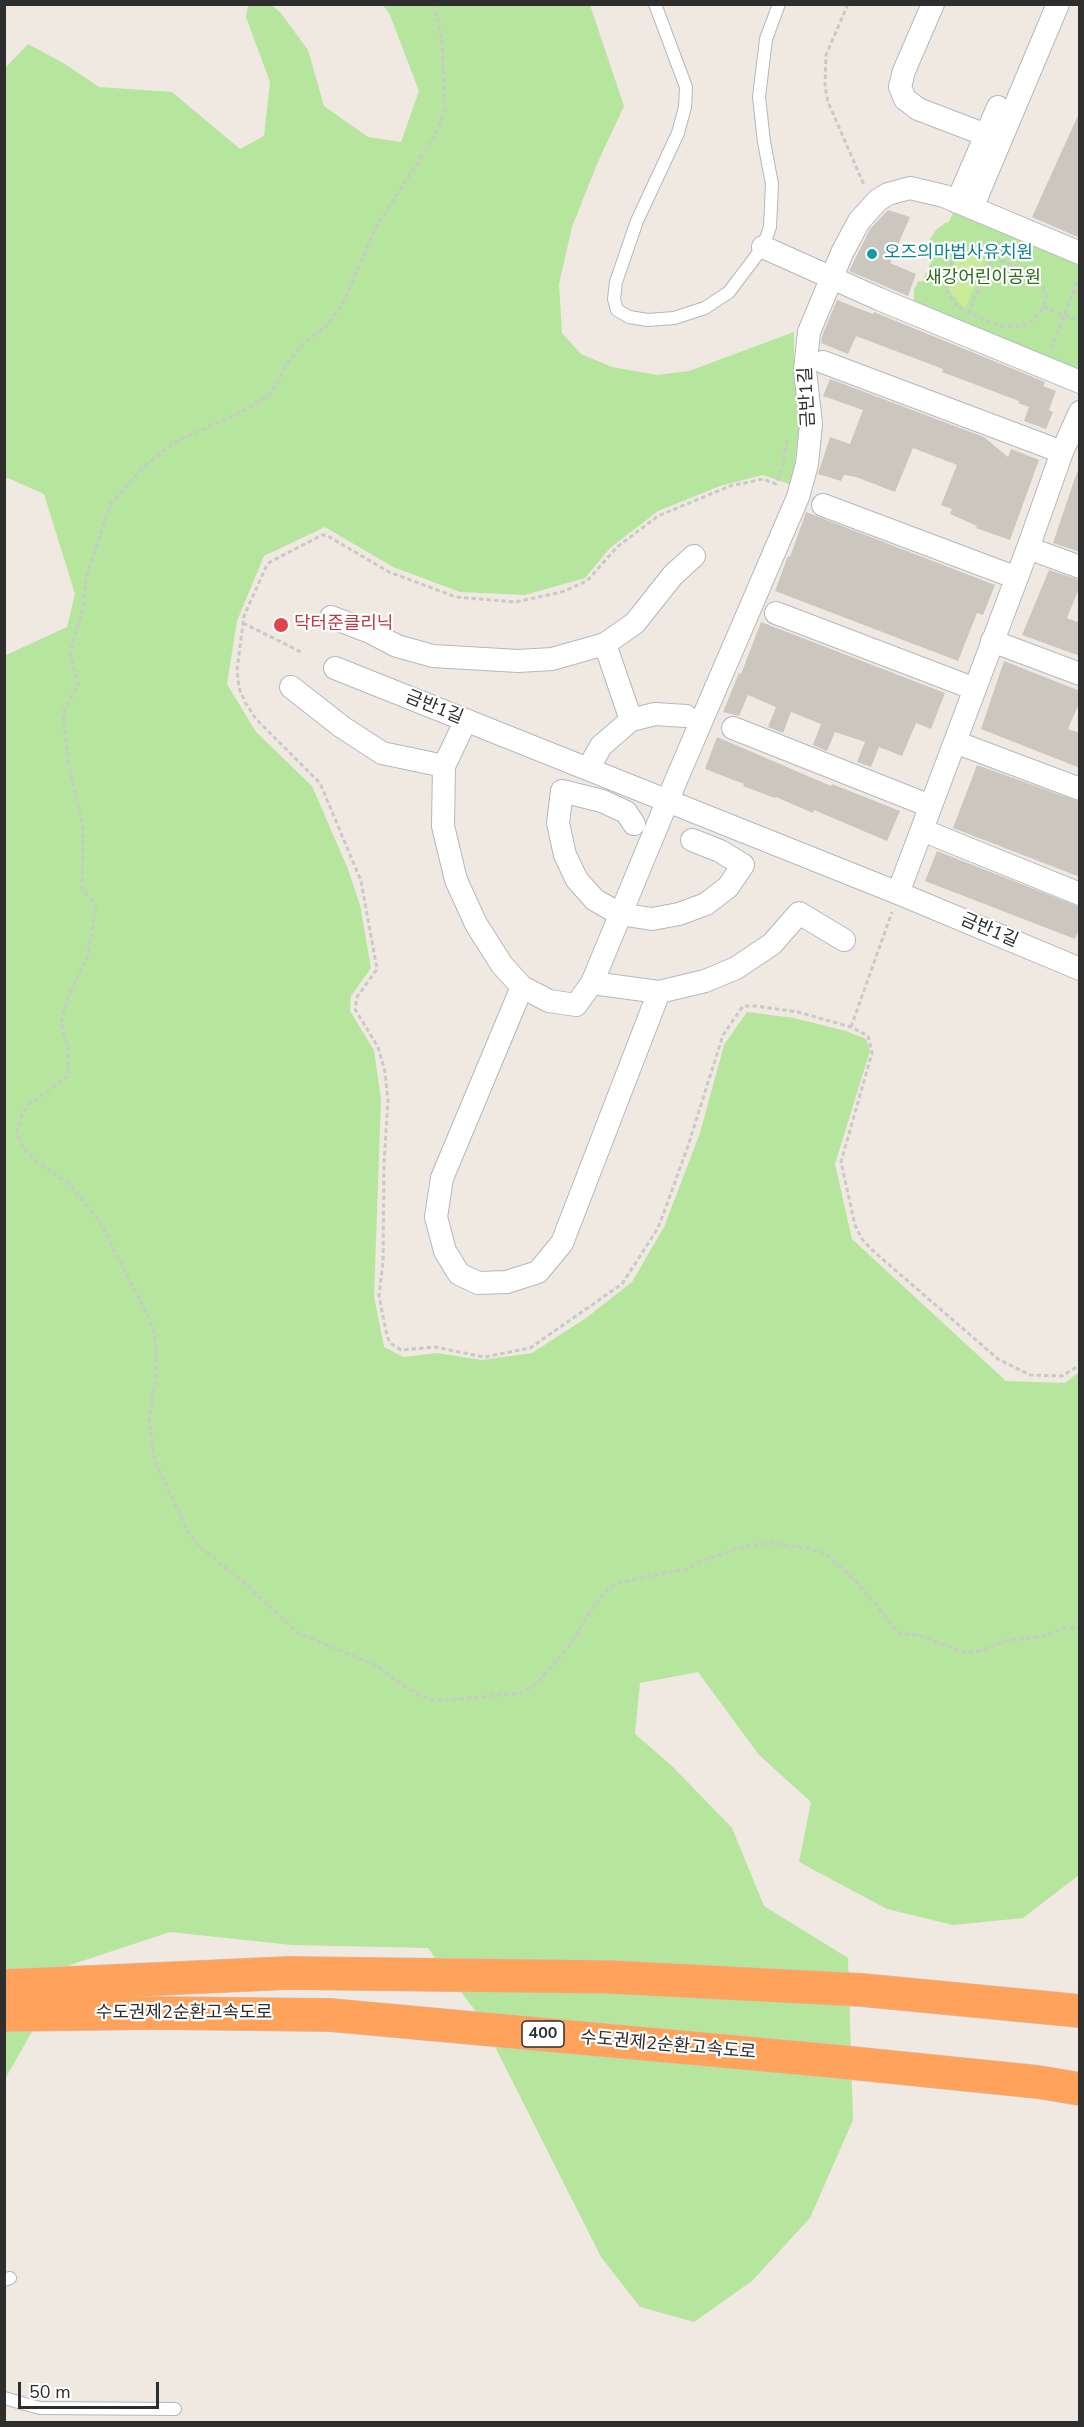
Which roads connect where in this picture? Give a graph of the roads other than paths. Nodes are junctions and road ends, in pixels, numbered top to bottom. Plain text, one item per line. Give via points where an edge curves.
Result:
1 (655, 4) edge
2 (779, 4) edge
3 (933, 4) edge
4 (1045, 4) edge
5 (1058, 4) edge
6 (993, 137) junction
7 (965, 205) junction
8 (763, 247) junction
9 (1080, 252) edge
10 (832, 276) junction
11 (823, 362) dead end
12 (1080, 382) edge
13 (1080, 412) edge
14 (1069, 448) edge
15 (823, 505) dead end
16 (1028, 548) junction
17 (694, 556) dead end
18 (1080, 567) edge
19 (1017, 578) junction
20 (776, 614) dead end
21 (331, 617) dead end
22 (992, 641) junction
23 (605, 644) junction
24 (335, 668) dead end
25 (1080, 674) edge
26 (291, 687) dead end
27 (975, 689) junction
28 (686, 716) dead end
29 (466, 720) junction
30 (631, 720) junction
31 (733, 728) dead end
32 (955, 742) junction
33 (444, 766) junction
34 (588, 769) junction
35 (1080, 789) edge
36 (668, 801) junction
37 (930, 806) junction
38 (634, 824) dead end
39 (922, 830) junction
40 (692, 840) dead end
41 (898, 893) junction
42 (1080, 894) edge
43 (620, 914) junction
44 (844, 940) dead end
45 (1080, 969) edge
46 (592, 983) junction
47 (522, 987) junction
48 (658, 992) junction
49 (4, 1986) edge
50 (1080, 2011) edge
51 (4, 2015) edge
52 (1080, 2088) edge
53 (4, 2398) edge
54 (175, 2409) dead end

1 - 8 lane via 686,87 685,107 678,133 618,275 614,299 617,310 648,320 674,318 705,308 729,292
2 - 8 lane via 766,39 759,97 772,184 770,227
3 - 6 street via 904,70 902,93 918,109
4 - 6 street
5 - 6 street
6 - 7 street
7 - 9 street, 금반1길
7 - 10 street, 금반1길 via 910,188 888,194 859,221
8 - 10 street
10 - 12 street
10 - 36 street, 금반1길 via 809,332 805,369 811,424 804,480
11 - 14 street, 금반1길
13 - 14 street
14 - 16 street
15 - 19 street
16 - 18 street
16 - 19 street
17 - 23 street via 673,575 635,623
19 - 22 street
20 - 27 street
21 - 23 street via 397,646 444,657 518,662 552,659
22 - 25 street
22 - 27 street
23 - 30 street
24 - 29 street, 금반1길
26 - 33 street via 382,753
27 - 32 street
28 - 30 street via 655,714
29 - 33 street
29 - 34 street, 금반1길
30 - 34 street via 601,746
31 - 37 street
32 - 35 street
32 - 37 street
33 - 47 street via 443,826 456,880 476,924 502,965
34 - 36 street, 금반1길
36 - 41 street, 금반1길
36 - 43 street
37 - 39 street
38 - 43 street via 627,812 562,791 558,823 565,855 577,880 596,900
39 - 41 street
39 - 42 street
40 - 43 street via 743,865 728,887 706,904 679,914 652,919
41 - 45 street, 금반1길
43 - 46 street
44 - 48 street via 799,914 772,944 735,968 705,981
46 - 47 street via 576,1005 549,1001
46 - 48 street
47 - 48 street via 442,1178 436,1217 445,1251 459,1274 478,1283 507,1282 538,1272 562,1242
49 - 50 highway, 수도권제2순환고속도로 via 288,1973 610,1977 862,1990
51 - 52 highway, 수도권제2순환고속도로 / 400 via 330,2015
53 - 54 lane via 40,2408

